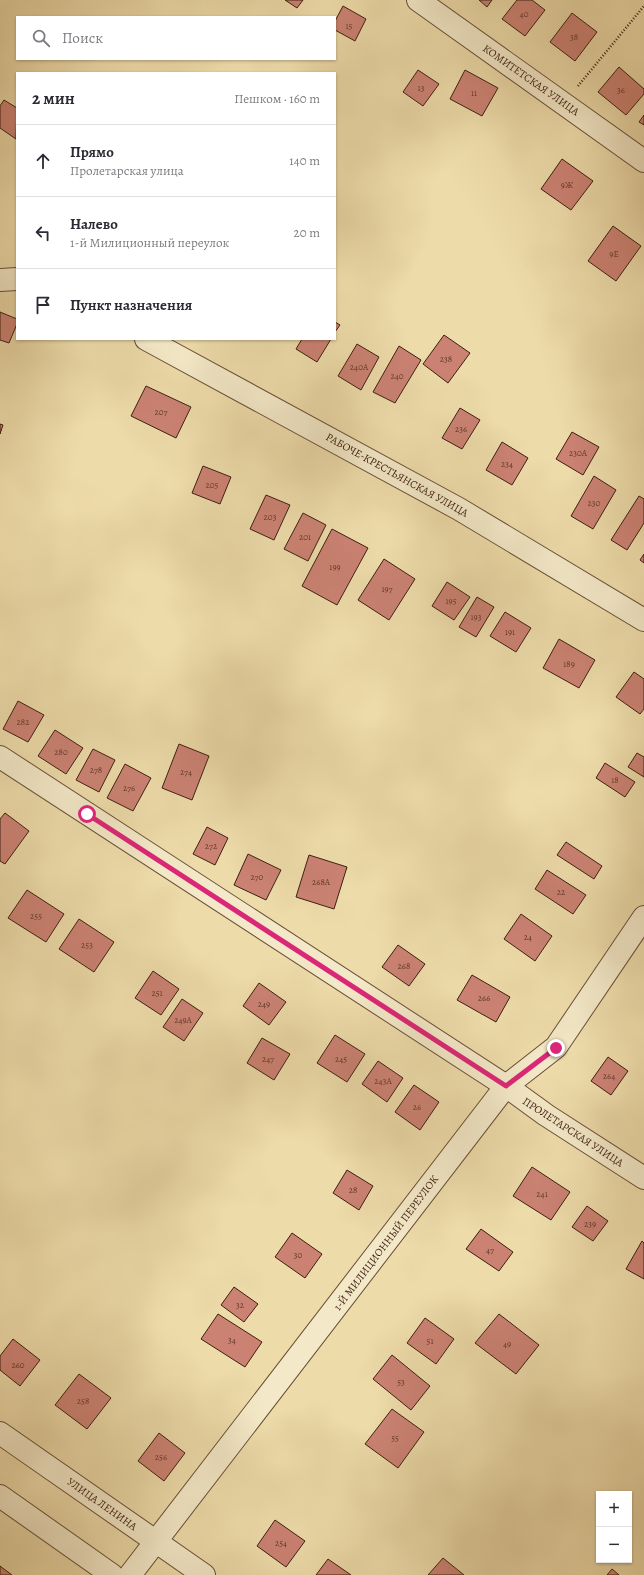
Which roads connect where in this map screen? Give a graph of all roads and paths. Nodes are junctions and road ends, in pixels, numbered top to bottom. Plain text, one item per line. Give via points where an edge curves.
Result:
1 (418, 0) edge
2 (644, 6) edge
3 (564, 104) junction
4 (644, 161) edge
5 (16, 279) edge
6 (0, 280) edge
7 (148, 340) edge
8 (644, 620) edge
9 (0, 757) edge
10 (644, 917) edge
11 (506, 1086) junction
12 (644, 1178) edge
13 (0, 1433) edge
14 (0, 1496) edge
15 (157, 1542) junction
16 (112, 1575) edge
17 (130, 1575) edge
18 (204, 1575) edge

1 - 3 street, КОМИТЕТСКАЯ УЛИЦА
2 - 3 path
3 - 4 street, КОМИТЕТСКАЯ УЛИЦА
5 - 6 street
7 - 8 street, РАБОЧЕ-КРЕСТЬЯНСКАЯ УЛИЦА via 459,508
9 - 11 street, ПРОЛЕТАРСКАЯ УЛИЦА
10 - 11 street, 1-Й МИЛИЦИОННЫЙ ПЕРЕУЛОК via 556,1048
11 - 12 street, ПРОЛЕТАРСКАЯ УЛИЦА
11 - 15 street, 1-Й МИЛИЦИОННЫЙ ПЕРЕУЛОК
13 - 15 street, УЛИЦА ЛЕНИНА
14 - 16 street
15 - 17 street, 1-Й МИЛИЦИОННЫЙ ПЕРЕУЛОК
15 - 18 street, УЛИЦА ЛЕНИНА

